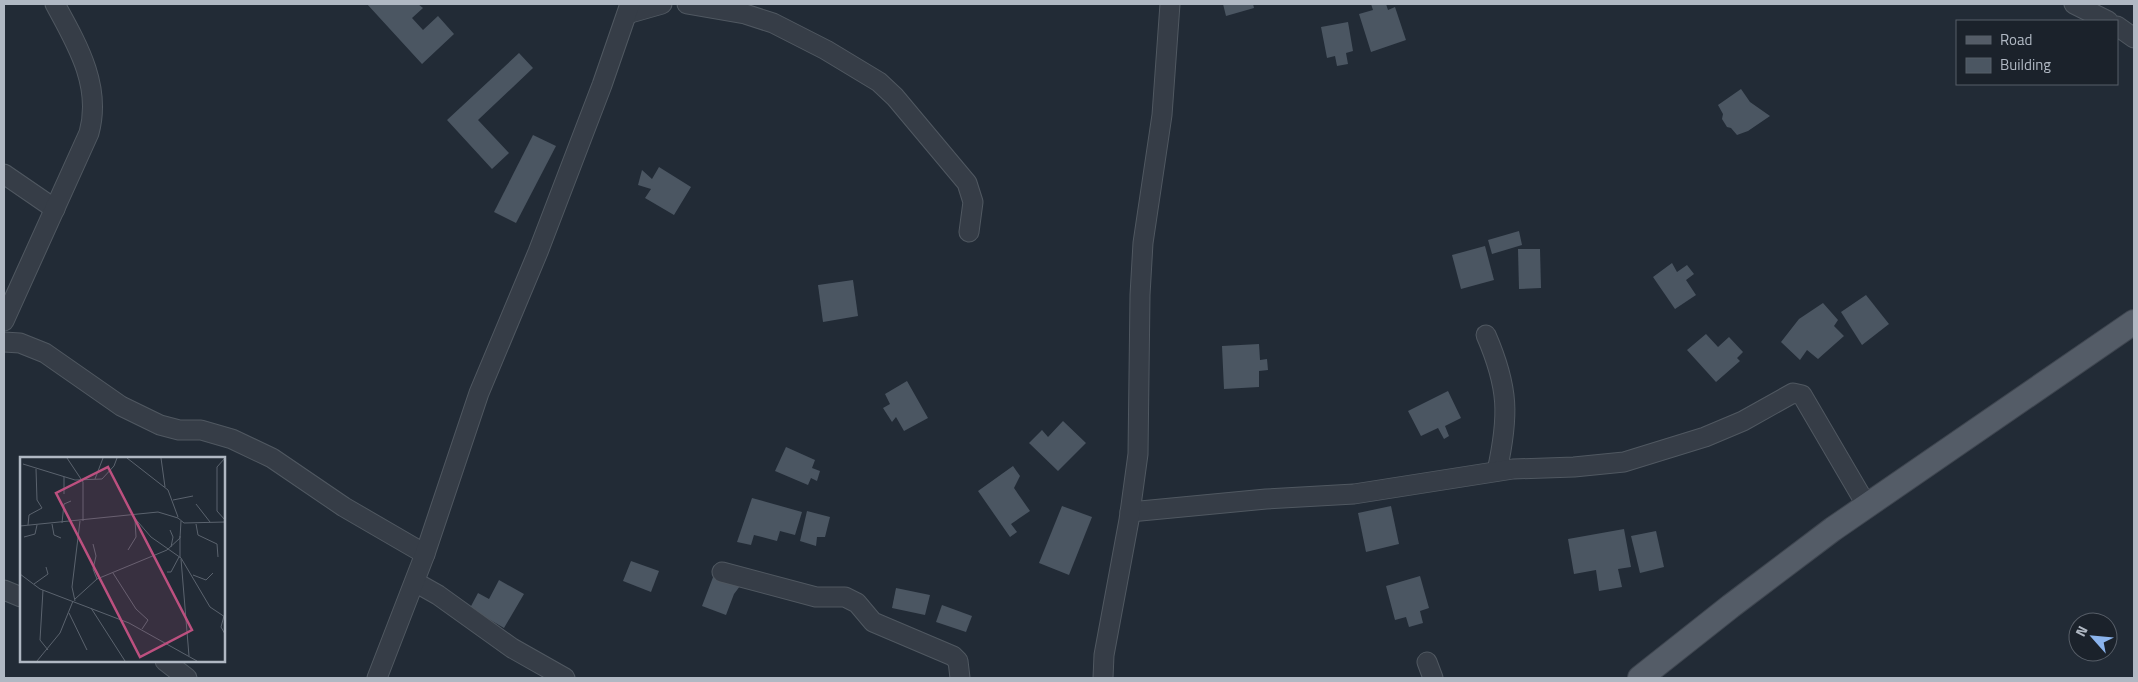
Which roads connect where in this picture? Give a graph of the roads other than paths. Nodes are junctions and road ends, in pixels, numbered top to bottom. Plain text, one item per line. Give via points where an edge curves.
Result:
1 (54, 4) edge
2 (662, 4) edge
3 (687, 4) edge
4 (1170, 4) edge
5 (2074, 4) edge
6 (629, 9) edge
7 (2106, 20) edge
8 (2118, 27) edge
9 (2134, 38) edge
10 (4, 174) edge
11 (54, 208) junction
12 (969, 232) dead end
13 (4, 321) edge
14 (2134, 322) edge
15 (1486, 335) dead end
16 (4, 342) edge
17 (1497, 471) junction
18 (1867, 506) junction
19 (1130, 512) junction
20 (425, 554) junction
21 (722, 572) dead end
22 (415, 582) junction
23 (4, 590) edge
24 (20, 597) edge
25 (166, 662) edge
26 (187, 678) edge
27 (377, 678) edge
28 (565, 678) edge
29 (960, 678) edge
30 (1103, 678) edge
31 (1640, 678) edge

1 - 11 street via 89,77 94,117 90,133
2 - 6 street
3 - 12 street via 745,14 773,23 826,50 887,89 968,183 973,202
4 - 19 street via 1162,115 1143,243 1138,454
5 - 7 street
6 - 20 street via 538,252 479,393
8 - 9 street
10 - 11 street
11 - 13 street
14 - 18 main road
15 - 17 street via 1494,351 1506,404
16 - 20 street via 20,343 45,354 122,406 160,425 180,430 201,430 232,439 272,458 344,507
17 - 18 street via 1624,462 1705,437 1798,393 1802,394
17 - 19 street via 1354,494
18 - 31 main road
19 - 30 street via 1104,655
20 - 22 street
21 - 29 street via 816,597 845,597 857,603 873,622 953,656 958,661
22 - 27 street
22 - 28 street via 512,648
23 - 24 street
25 - 26 street

